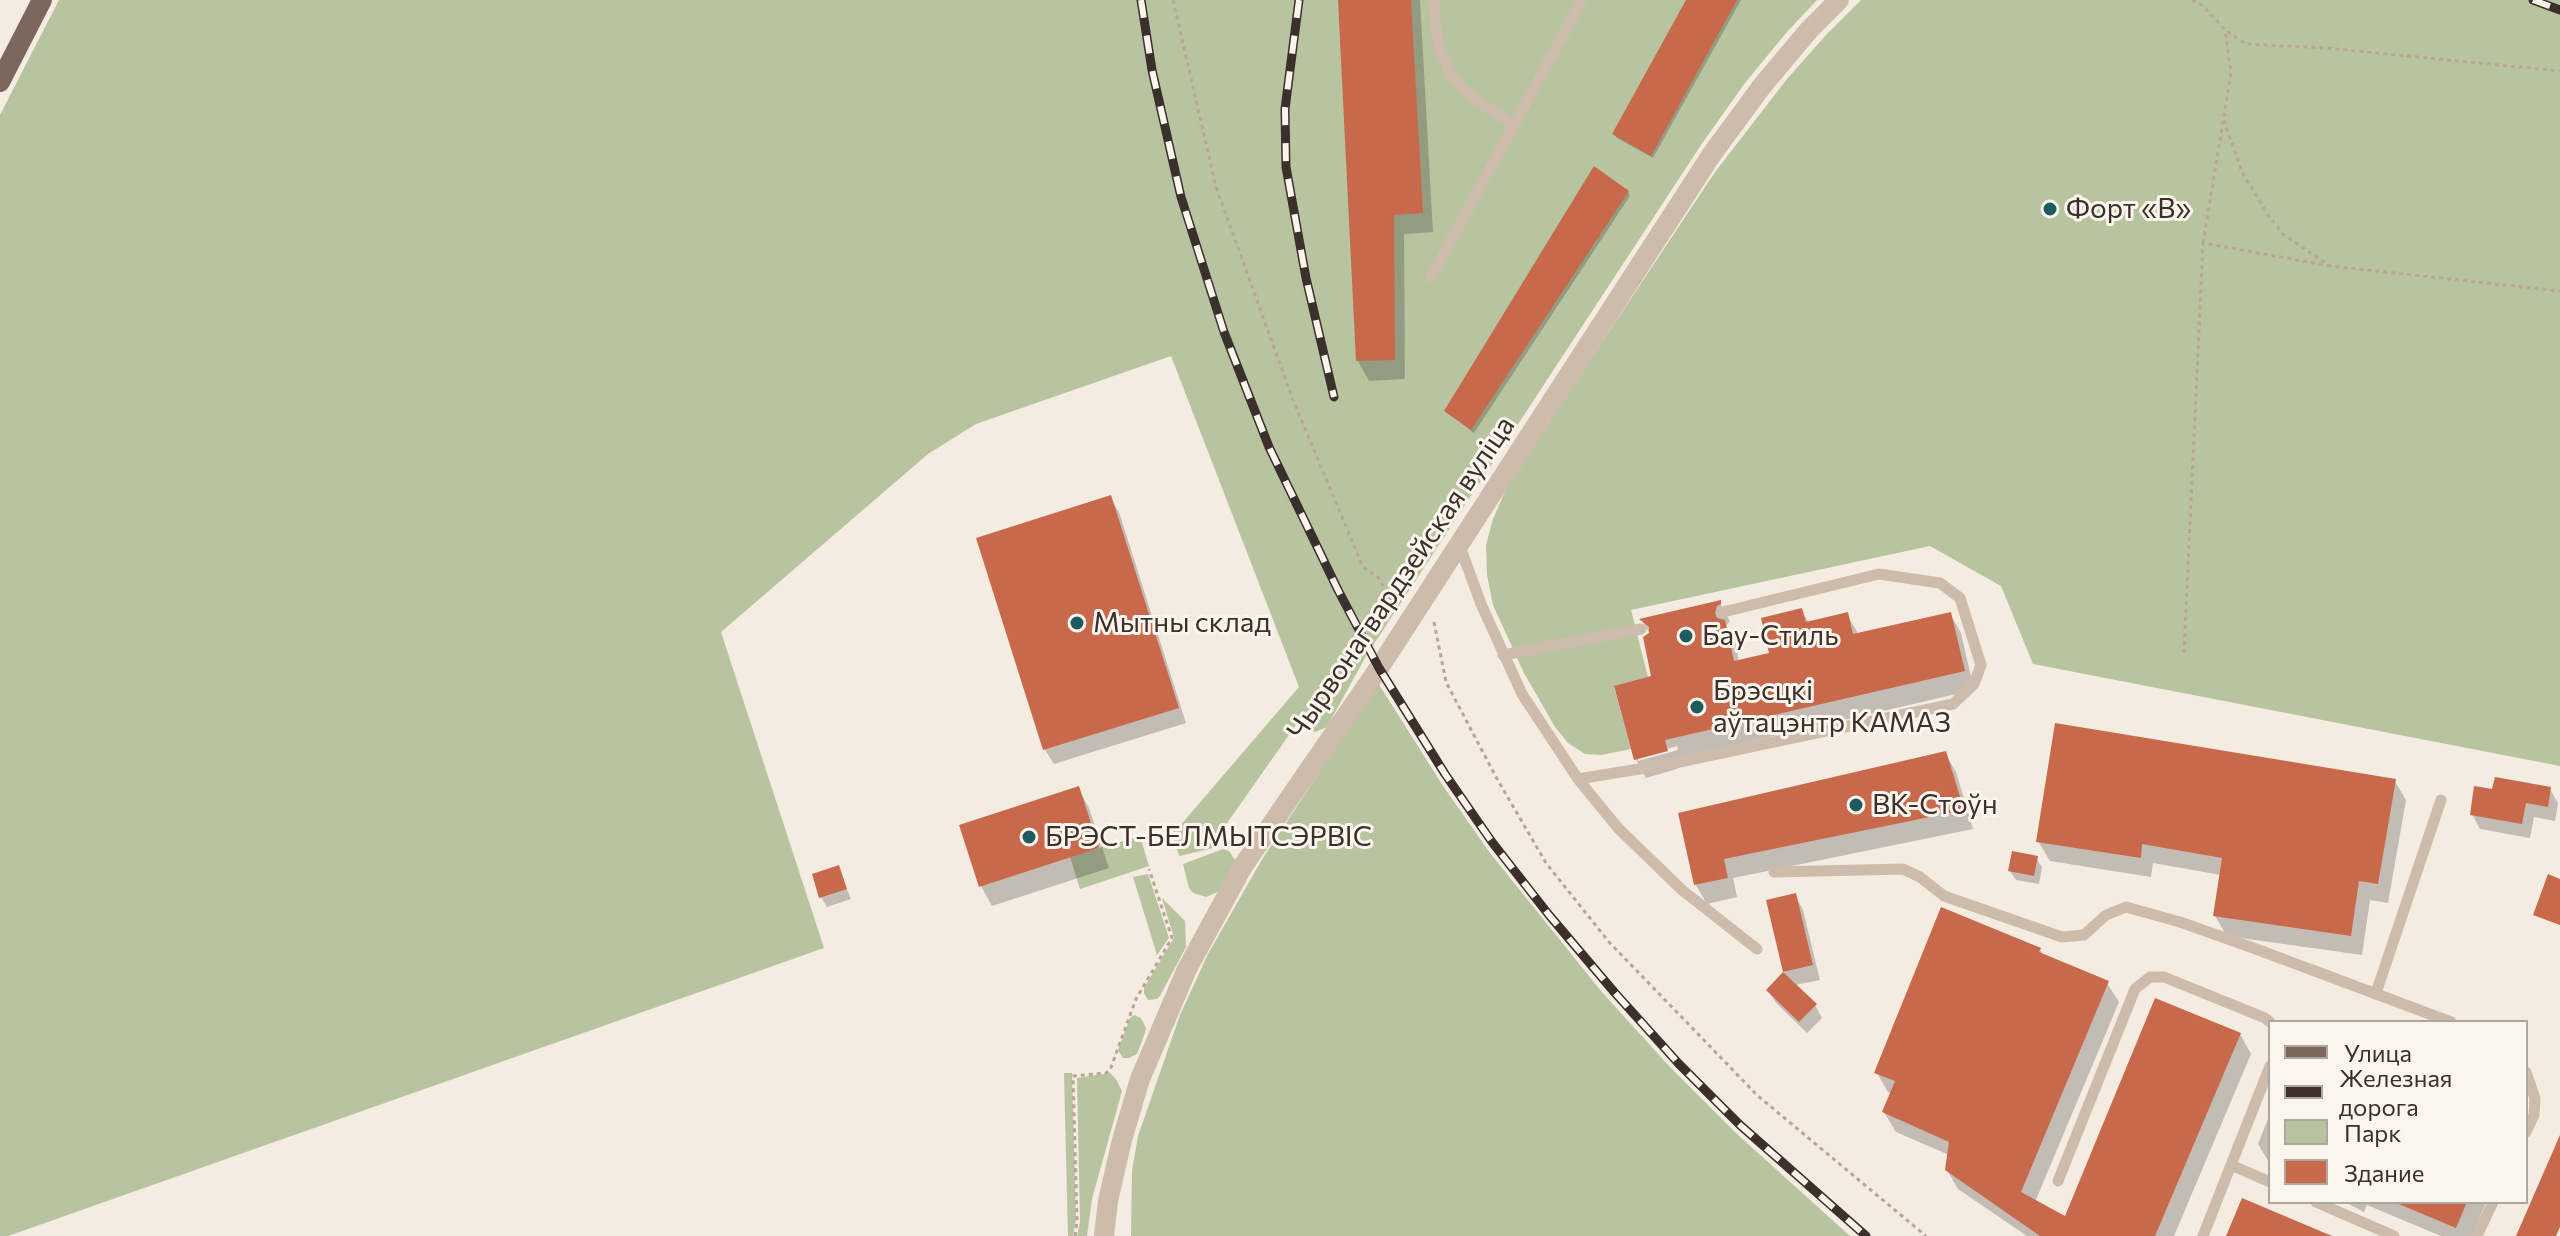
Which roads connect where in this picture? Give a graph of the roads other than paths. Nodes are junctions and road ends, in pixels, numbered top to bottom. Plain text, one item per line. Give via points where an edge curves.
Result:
1 (42, 0) edge
2 (1434, 0) edge
3 (1582, 0) edge
4 (1839, 0) edge
5 (0, 82) edge
6 (1514, 125) junction
7 (1431, 277) dead end
8 (1459, 544) junction
9 (1723, 612) dead end
10 (1641, 629) dead end
11 (1503, 655) junction
12 (1578, 779) junction
13 (2441, 800) dead end
14 (1774, 872) dead end
15 (1757, 949) dead end
16 (2376, 993) junction
17 (2268, 1020) edge
18 (2446, 1020) edge
19 (2268, 1071) edge
20 (2528, 1078) edge
21 (2528, 1128) edge
22 (2231, 1165) junction
23 (2058, 1181) dead end
24 (2268, 1181) edge
25 (2321, 1204) edge
26 (2492, 1204) edge
27 (1104, 1236) edge
28 (2203, 1236) edge
29 (2394, 1236) edge
30 (2477, 1236) edge

1 - 5 main road
2 - 6 lane via 1436,31 1450,72 1465,92
3 - 6 lane
4 - 8 street, Чырвонагвардзейская вуліца via 1781,63 1712,154
6 - 7 lane
8 - 11 lane
8 - 27 street, Чырвонагвардзейская вуліца via 1243,866 1187,969 1136,1091
9 - 12 lane via 1879,574 1940,583 1960,598 1981,665 1974,684 1953,704
10 - 11 lane
11 - 12 lane
12 - 15 lane via 1618,828 1682,890
13 - 16 lane
14 - 16 lane via 1903,869 1944,896 2062,937 2084,935 2106,915 2126,907
16 - 18 lane
17 - 23 lane via 2164,977 2150,977 2135,989
19 - 22 lane
20 - 21 lane via 2535,1098
22 - 24 lane
22 - 28 lane
25 - 29 lane
26 - 30 lane

